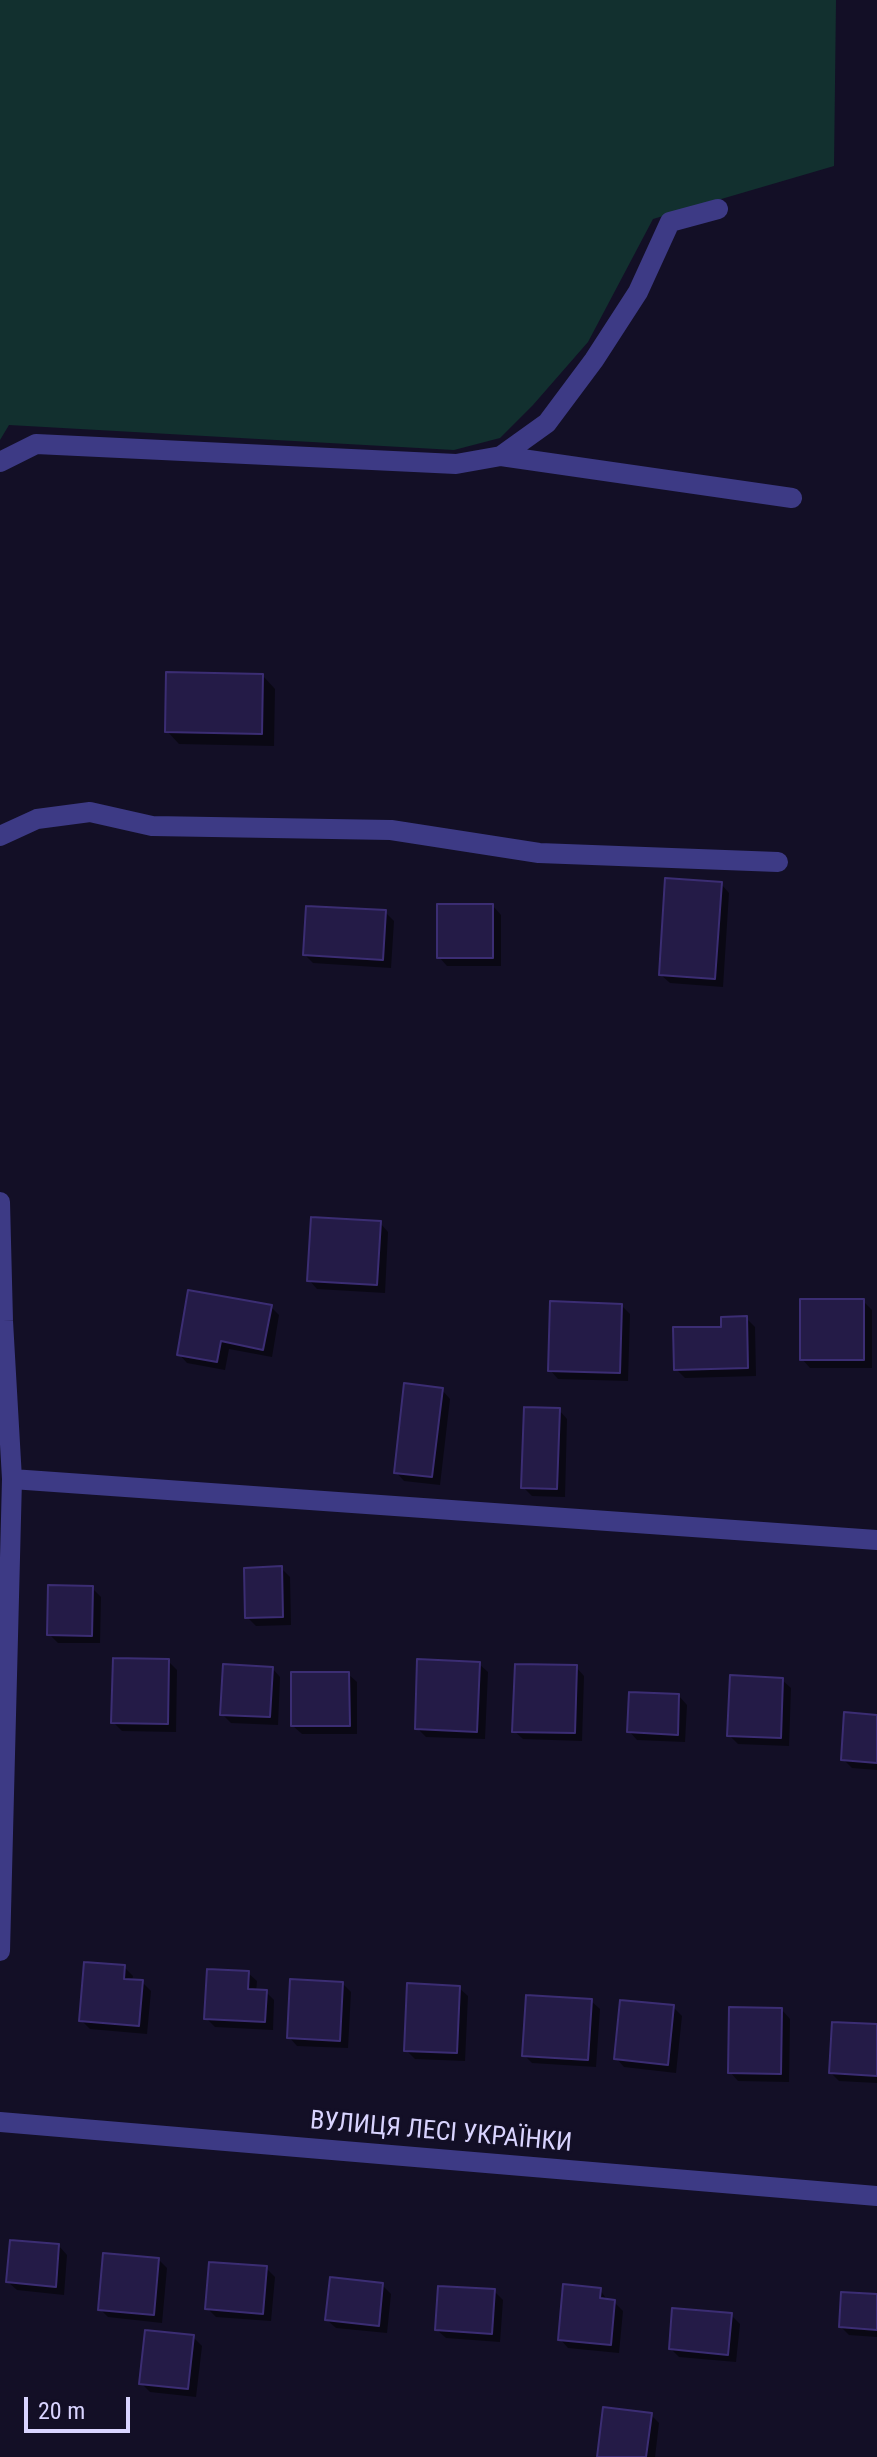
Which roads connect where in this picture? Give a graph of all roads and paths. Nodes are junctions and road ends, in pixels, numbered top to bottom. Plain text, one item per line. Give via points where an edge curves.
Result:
1 (718, 209) dead end
2 (501, 456) junction
3 (0, 462) edge
4 (792, 498) dead end
5 (0, 836) edge
6 (778, 862) dead end
7 (0, 1202) edge
8 (12, 1479) junction
9 (877, 1540) edge
10 (4, 1667) edge
11 (0, 1951) edge
12 (0, 2122) edge
13 (877, 2196) edge

1 - 2 street via 670,222 638,292 594,360 547,423
2 - 3 street via 456,464 36,444
2 - 4 street
5 - 6 street via 37,819 90,812 152,826 391,830 539,853
7 - 8 street
8 - 9 street
8 - 10 street
10 - 11 street
12 - 13 street, ВУЛИЦЯ ЛЕСІ УКРАЇНКИ

